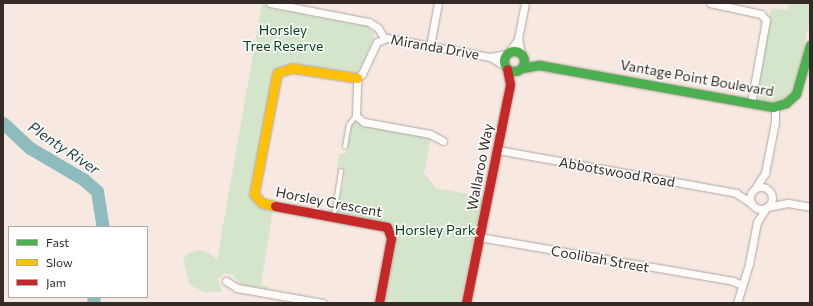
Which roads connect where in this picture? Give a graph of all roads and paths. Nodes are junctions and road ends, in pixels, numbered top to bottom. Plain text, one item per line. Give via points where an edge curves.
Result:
1 (270, 3) edge
2 (438, 3) edge
3 (525, 3) edge
4 (710, 3) edge
5 (381, 39) junction
6 (518, 39) junction
7 (810, 45) edge
8 (430, 46) junction
9 (508, 53) junction
10 (522, 55) junction
11 (490, 57) junction
12 (539, 65) junction
13 (506, 68) junction
14 (520, 69) junction
15 (357, 78) junction
16 (510, 84) junction
17 (752, 100) junction
18 (772, 107) junction
19 (356, 116) junction
20 (443, 141) dead end
21 (345, 147) dead end
22 (498, 150) junction
23 (342, 172) dead end
24 (765, 173) junction
25 (755, 188) junction
26 (770, 192) junction
27 (736, 193) junction
28 (788, 203) junction
29 (752, 204) junction
30 (767, 207) junction
31 (810, 207) edge
32 (334, 216) junction
33 (757, 222) junction
34 (479, 237) junction
35 (226, 281) dead end
36 (739, 284) junction
37 (322, 303) edge
38 (379, 303) edge
39 (466, 303) edge
40 (737, 303) edge

1 - 5 street via 366,22 378,28
2 - 8 street
3 - 6 street
4 - 17 street via 757,13 765,18 766,26
5 - 8 street, Miranda Drive
5 - 15 street, Miranda Drive via 362,74
6 - 9 street
6 - 10 street
7 - 18 street, Vantage Point Boulevard via 796,94 786,103
8 - 11 street, Miranda Drive
9 - 10 street
9 - 11 street, Miranda Drive
9 - 13 street via 504,60
10 - 12 street, Vantage Point Boulevard
10 - 14 street
11 - 13 street, Miranda Drive
12 - 14 street, Vantage Point Boulevard
12 - 17 street, Vantage Point Boulevard
13 - 14 street, Vantage Point Boulevard
13 - 16 street, Wallaroo Way
14 - 16 street, Wallaroo Way
15 - 19 street
15 - 32 street, Horsley Crescent via 292,68 277,73 254,190 256,198 262,203
16 - 22 street, Wallaroo Way
17 - 18 street, Vantage Point Boulevard
18 - 24 street via 776,122
19 - 20 street via 364,122 430,134
19 - 21 lane via 349,125
22 - 27 street, Abbotswood Road
22 - 34 street, Wallaroo Way
23 - 32 lane
24 - 25 street
24 - 26 street
25 - 26 street via 763,186
25 - 27 street, Abbotswood Road
25 - 29 street via 749,196
26 - 28 street
26 - 30 street via 772,200
27 - 29 street, Abbotswood Road
28 - 30 street
28 - 31 street
29 - 30 street via 759,209
29 - 33 street
30 - 33 street
32 - 38 street, Horsley Crescent via 382,225 390,231 391,238
33 - 36 street
34 - 36 street, Coolibah Street via 722,281 731,280
34 - 39 street, Wallaroo Way
35 - 37 street via 237,288
36 - 40 street

